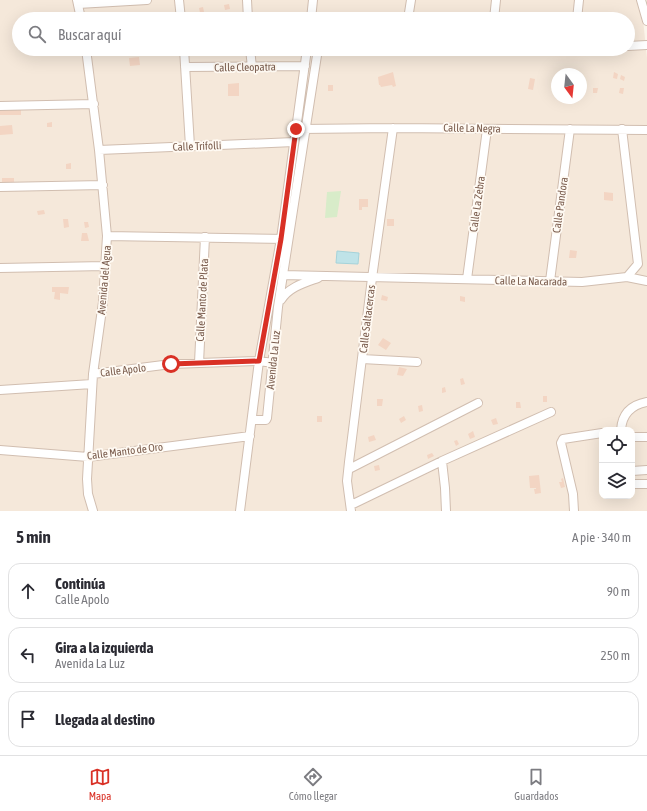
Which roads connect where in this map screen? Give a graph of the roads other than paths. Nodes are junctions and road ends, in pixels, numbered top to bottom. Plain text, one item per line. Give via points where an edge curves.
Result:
1 (147, 0) edge
2 (179, 0) edge
3 (246, 0) edge
4 (313, 0) edge
5 (411, 0) edge
6 (496, 0) edge
7 (579, 0) edge
8 (641, 0) edge
9 (78, 2) edge
10 (80, 12) edge
11 (180, 12) edge
12 (247, 12) edge
13 (312, 12) edge
14 (409, 12) edge
15 (495, 12) edge
16 (577, 12) edge
17 (647, 21) edge
18 (635, 46) edge
19 (647, 46) edge
20 (87, 56) edge
21 (184, 56) edge
22 (251, 56) edge
23 (306, 56) edge
24 (317, 56) edge
25 (305, 66) junction
26 (185, 67) junction
27 (252, 67) junction
28 (94, 104) junction
29 (0, 106) edge
30 (394, 128) junction
31 (296, 129) junction
32 (306, 129) junction
33 (487, 129) junction
34 (570, 129) junction
35 (622, 129) junction
36 (647, 130) edge
37 (294, 142) junction
38 (190, 146) junction
39 (99, 150) junction
40 (103, 185) junction
41 (0, 187) edge
42 (107, 236) junction
43 (205, 237) junction
44 (285, 239) junction
45 (105, 266) junction
46 (0, 268) edge
47 (283, 275) junction
48 (322, 276) junction
49 (627, 276) junction
50 (372, 278) junction
51 (467, 279) junction
52 (550, 281) junction
53 (647, 281) edge
54 (279, 305) junction
55 (267, 317) junction
56 (362, 359) junction
57 (259, 361) junction
58 (417, 362) dead end
59 (199, 363) junction
60 (273, 363) junction
61 (93, 374) junction
62 (92, 384) junction
63 (0, 390) edge
64 (647, 402) edge
65 (478, 403) dead end
66 (551, 412) dead end
67 (252, 420) junction
68 (622, 427) edge
69 (599, 433) edge
70 (250, 436) junction
71 (635, 437) edge
72 (647, 437) edge
73 (0, 450) edge
74 (88, 457) junction
75 (442, 461) junction
76 (349, 469) junction
77 (647, 470) edge
78 (635, 471) edge
79 (635, 484) edge
80 (647, 484) edge
81 (351, 508) edge
82 (93, 511) edge
83 (240, 511) edge
84 (446, 511) edge
85 (574, 511) edge

1 - 9 street
2 - 11 street
3 - 12 street
4 - 13 street
5 - 14 street
6 - 15 street
7 - 16 street
8 - 17 street
9 - 10 street
18 - 19 street
20 - 28 street, Avenida del Agua
21 - 26 street
22 - 27 street
23 - 25 street, Avenida La Luz
24 - 32 street, Avenida La Luz
25 - 27 street, Calle Cleopatra
25 - 31 street, Avenida La Luz
26 - 27 street, Calle Cleopatra
26 - 38 street
28 - 29 street
28 - 39 street, Avenida del Agua
30 - 32 street, Calle La Negra
30 - 33 street, Calle La Negra
30 - 50 street, Calle Saltacercas
31 - 32 street, Calle La Negra
31 - 37 street, Avenida La Luz
32 - 44 street, Avenida La Luz
33 - 34 street, Calle La Negra
33 - 51 street, Calle La Zebra
34 - 35 street, Calle La Negra
34 - 52 street, Calle Pandora
35 - 36 street, Calle La Negra
35 - 49 street via 638,264
37 - 38 street, Calle Trifolli
37 - 44 street, Avenida La Luz
38 - 39 street, Calle Trifolli
39 - 40 street, Avenida del Agua
40 - 41 street
40 - 42 street, Avenida del Agua
42 - 43 street
42 - 45 street, Avenida del Agua
43 - 44 street
43 - 59 street, Calle Manto de Plata
44 - 47 street, Avenida La Luz
44 - 55 street, Avenida La Luz
45 - 46 street
45 - 61 street, Avenida del Agua
47 - 48 street, Calle La Nacarada
47 - 54 street, Avenida La Luz
48 - 50 street, Calle La Nacarada
48 - 54 street via 287,291
49 - 52 street, Calle La Nacarada via 582,282
49 - 53 street
50 - 51 street, Calle La Nacarada
50 - 56 street, Calle Saltacercas
51 - 52 street, Calle La Nacarada
54 - 55 street
54 - 60 street, Avenida La Luz
55 - 57 street, Avenida La Luz
56 - 58 street
56 - 76 street, Calle Saltacercas
57 - 59 street, Calle Apolo
57 - 60 street, Calle Apolo
57 - 67 street, Avenida La Luz
59 - 61 street, Calle Apolo
60 - 67 street, Avenida La Luz via 267,418
61 - 62 street, Avenida del Agua
62 - 63 street, Calle Apolo
62 - 74 street, Avenida del Agua
64 - 68 street via 630,409
65 - 76 street
66 - 75 street
67 - 70 street, Avenida La Luz
69 - 85 street via 563,439 561,443 573,494
70 - 74 street, Calle Manto de Oro
70 - 83 street, Avenida La Luz
71 - 72 street
73 - 74 street, Calle Manto de Oro
74 - 82 street, Avenida del Agua via 87,486
75 - 81 street
75 - 84 street
76 - 81 street, Calle Saltacercas via 347,481
77 - 78 street
79 - 80 street

